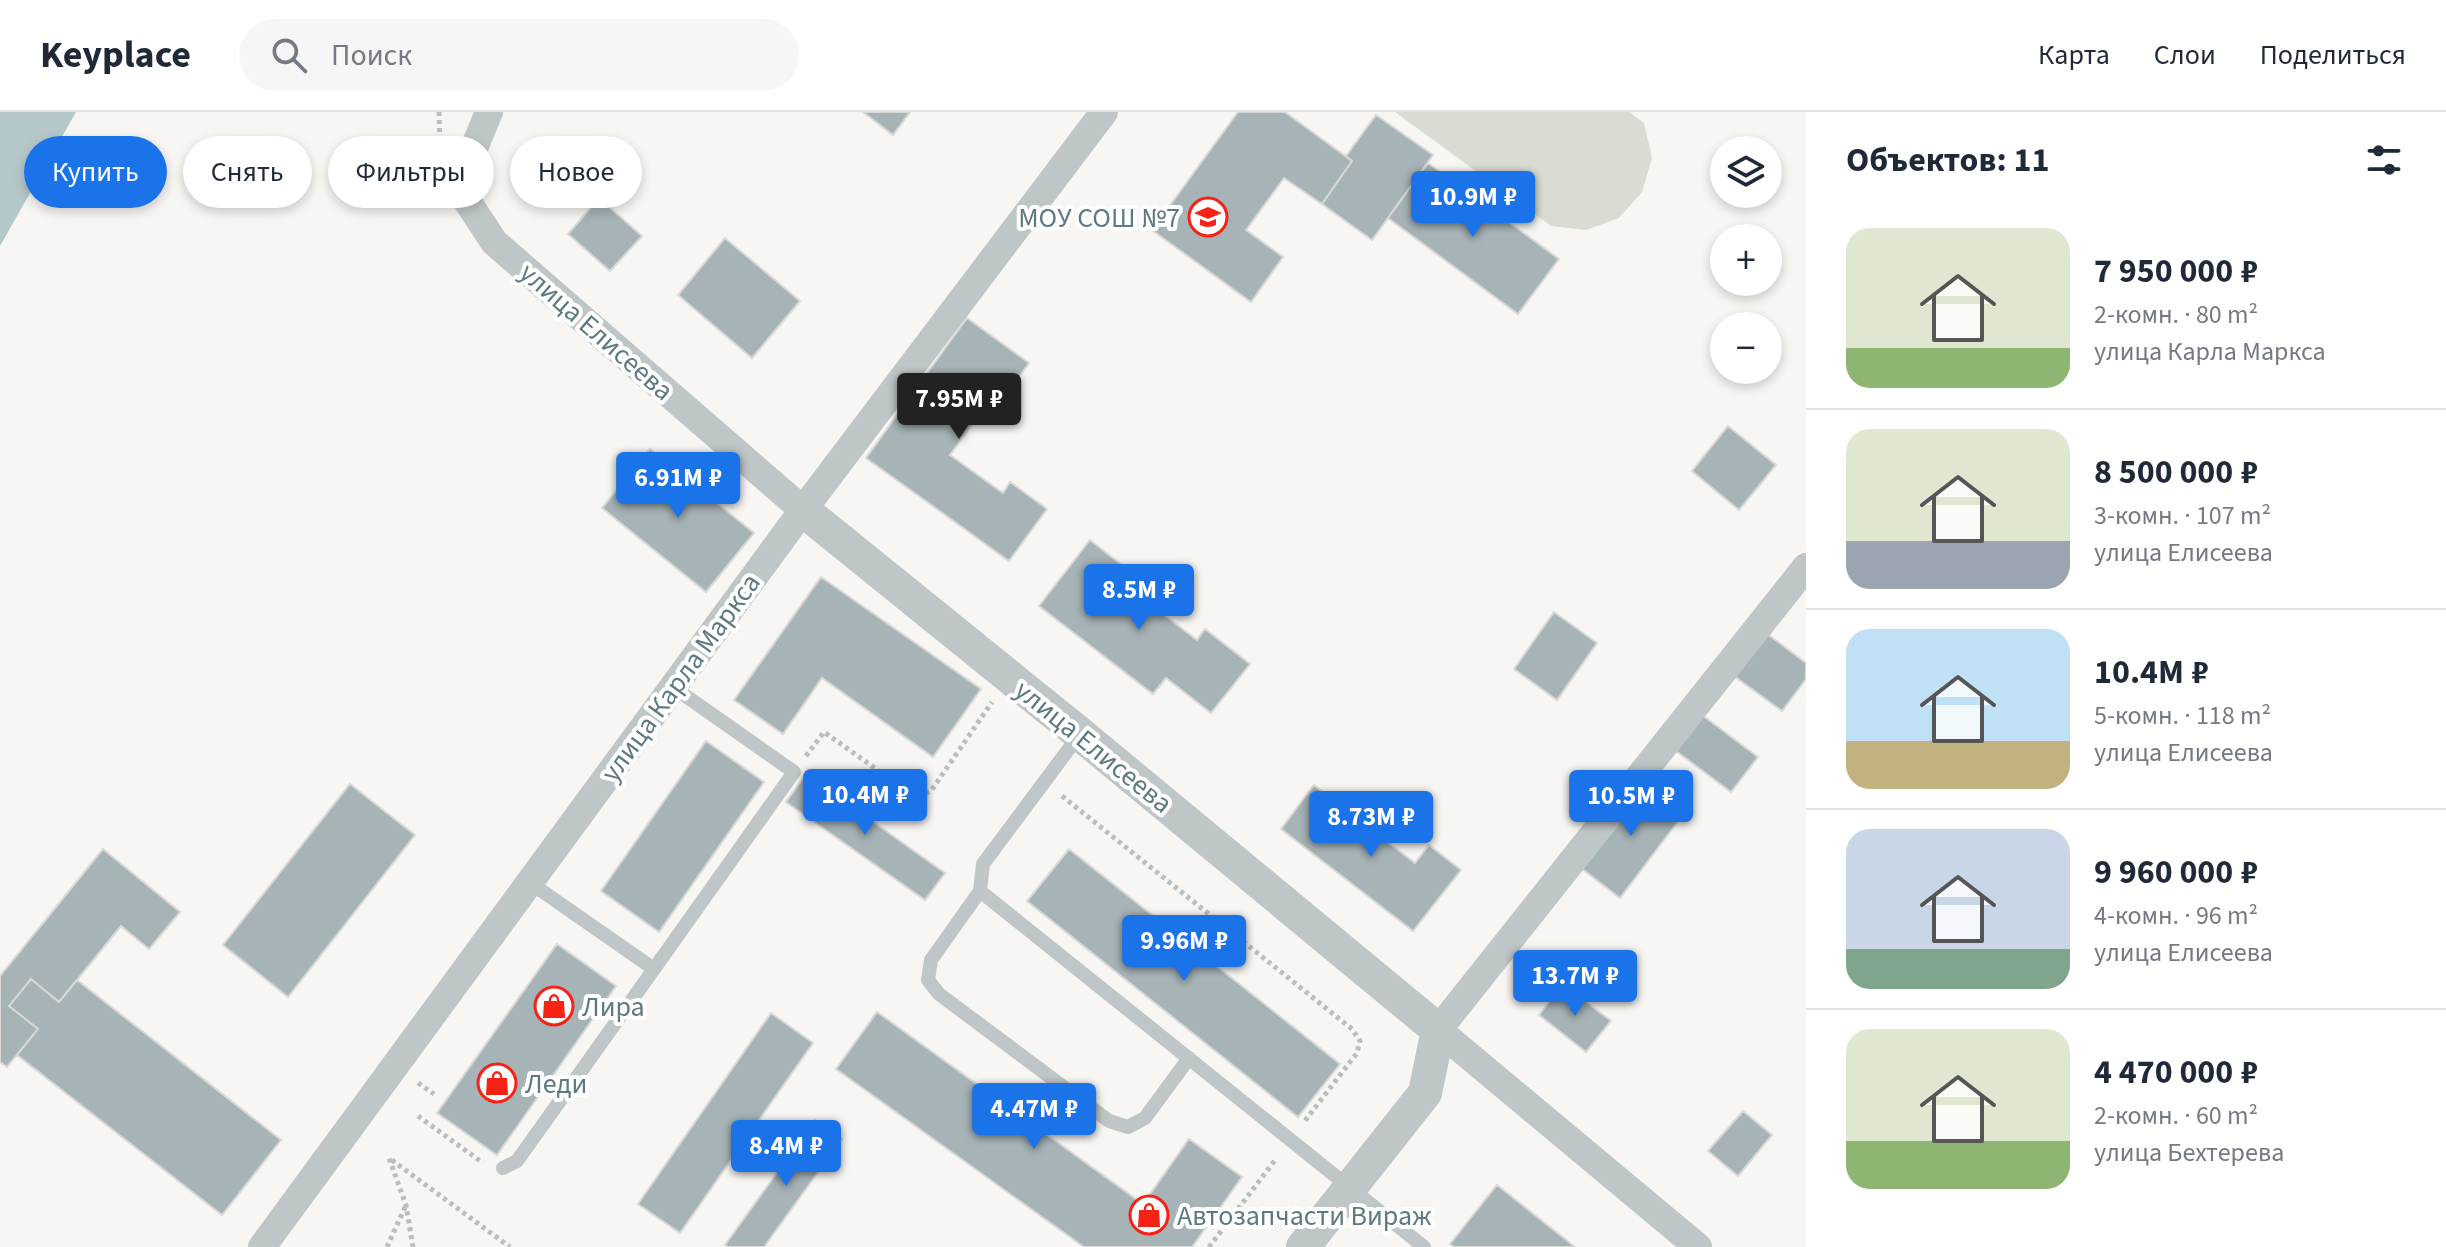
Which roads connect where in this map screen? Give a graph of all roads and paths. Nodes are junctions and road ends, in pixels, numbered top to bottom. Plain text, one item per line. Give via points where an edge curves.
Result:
1 (489, 112) edge
2 (1104, 112) edge
3 (803, 510) junction
4 (1806, 567) edge
5 (673, 687) junction
6 (997, 695) dead end
7 (1080, 734) junction
8 (794, 772) junction
9 (1044, 782) junction
10 (529, 882) junction
11 (980, 891) junction
12 (654, 969) junction
13 (1438, 1030) junction
14 (1189, 1058) junction
15 (418, 1116) dead end
16 (1291, 1139) junction
17 (503, 1168) joint
18 (1349, 1187) junction
19 (406, 1205) junction
20 (262, 1247) edge
21 (387, 1247) edge
22 (413, 1247) edge
23 (510, 1247) edge
24 (1209, 1247) edge
25 (1303, 1247) edge
26 (1424, 1247) edge
27 (1698, 1247) edge

1 - 3 street, улица Елисеева via 458,187 494,242
2 - 3 street, улица Карла Маркса
3 - 5 street, улица Карла Маркса
3 - 7 street, улица Елисеева
4 - 13 street
5 - 8 lane
5 - 10 street, улица Карла Маркса
6 - 8 path via 931,791 920,796 824,732
7 - 9 lane
7 - 13 street, улица Елисеева
8 - 12 lane
9 - 11 lane via 983,864
9 - 16 path via 1352,1029 1360,1041 1357,1053
10 - 12 lane
10 - 20 street, улица Карла Маркса
11 - 14 lane
11 - 14 lane via 931,960 928,980 939,994 1109,1121 1128,1127 1145,1118
12 - 17 lane via 517,1161
13 - 18 street via 1425,1093
13 - 27 street, улица Елисеева
14 - 16 lane
15 - 17 path via 487,1165
16 - 18 lane
16 - 24 path
18 - 25 street
18 - 26 lane
19 - 21 path
19 - 22 path
19 - 23 path via 389,1158

